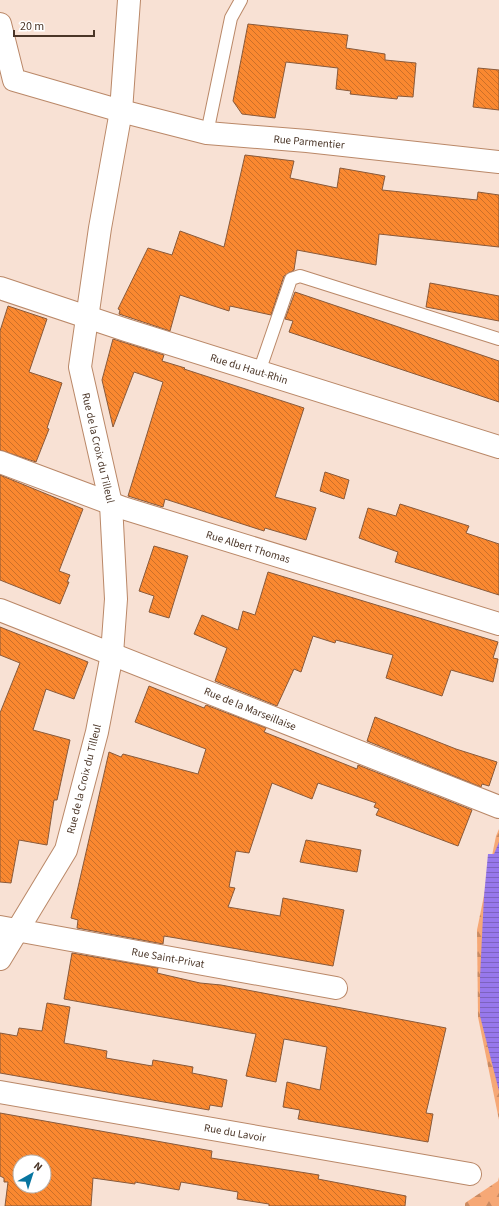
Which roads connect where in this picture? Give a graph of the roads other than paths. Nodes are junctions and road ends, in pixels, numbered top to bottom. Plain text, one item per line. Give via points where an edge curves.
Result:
1 (129, 0) edge
2 (241, 0) edge
3 (0, 24) edge
4 (7, 79) edge
5 (121, 111) junction
6 (207, 134) junction
7 (499, 162) edge
8 (0, 288) edge
9 (86, 316) junction
10 (499, 339) edge
11 (259, 372) junction
12 (499, 447) edge
13 (0, 462) edge
14 (111, 504) junction
15 (0, 610) edge
16 (499, 624) edge
17 (112, 654) junction
18 (499, 807) edge
19 (9, 929) edge
20 (0, 959) edge
21 (336, 988) dead end
22 (0, 1092) edge
23 (470, 1174) dead end

1 - 5 street, Rue de la Croix du Tilleul
2 - 6 lane via 231,18
3 - 4 street
4 - 5 street
5 - 6 street, Rue Parmentier
5 - 9 street, Rue de la Croix du Tilleul
6 - 7 street, Rue Parmentier via 307,141
8 - 9 street, Rue du Haut-Rhin
9 - 11 street, Rue du Haut-Rhin
9 - 14 street, Rue de la Croix du Tilleul via 80,366
10 - 11 lane via 300,276 291,279
11 - 12 street, Rue du Haut-Rhin
13 - 14 street, Rue Albert Thomas
14 - 16 street, Rue Albert Thomas
14 - 17 street, Rue de la Croix du Tilleul via 116,599
15 - 17 street, Rue de la Marseillaise
17 - 18 street, Rue de la Marseillaise
17 - 19 street, Rue de la Croix du Tilleul via 97,732 66,850
19 - 20 street, Rue de la Croix du Tilleul
19 - 21 street, Rue Saint-Privat
22 - 23 street, Rue du Lavoir

